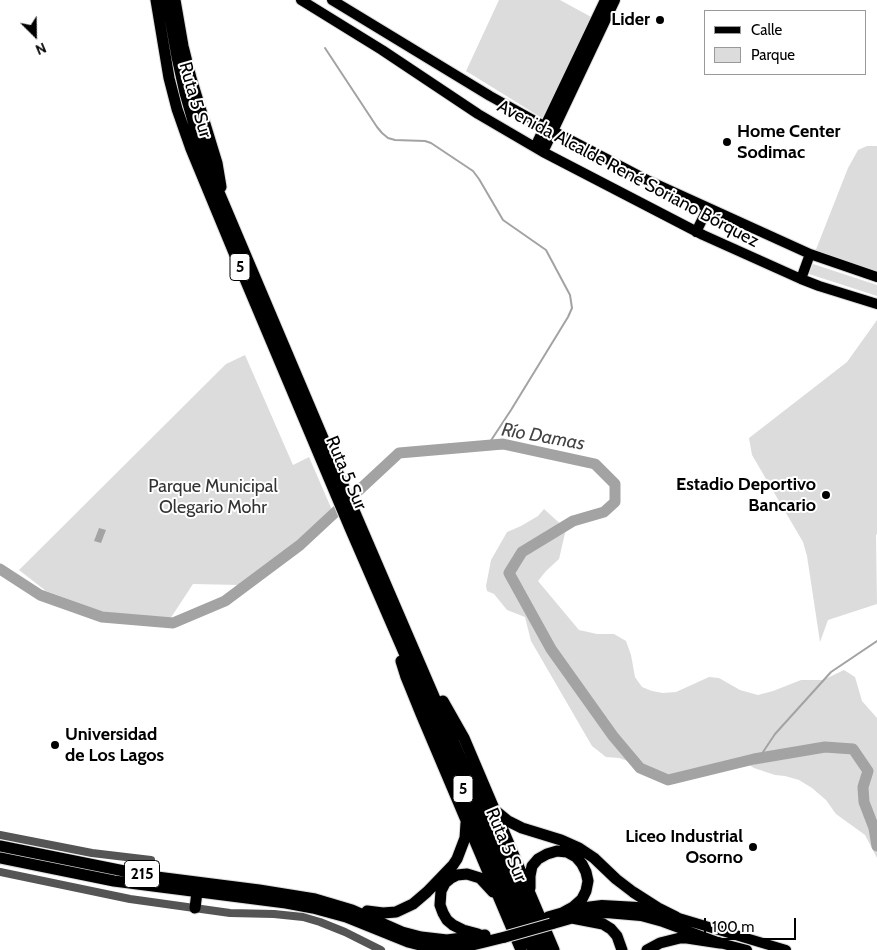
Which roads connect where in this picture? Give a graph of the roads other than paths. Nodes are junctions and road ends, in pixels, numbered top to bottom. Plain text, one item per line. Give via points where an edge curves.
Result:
1 (150, 0) edge
2 (156, 0) edge
3 (167, 0) edge
4 (175, 0) edge
5 (184, 0) edge
6 (301, 0) edge
7 (323, 0) edge
8 (605, 0) edge
9 (615, 0) edge
10 (335, 2) edge
11 (180, 28) junction
12 (166, 62) junction
13 (490, 96) junction
14 (478, 114) junction
15 (549, 129) junction
16 (539, 149) junction
17 (223, 203) junction
18 (708, 208) junction
19 (696, 232) junction
20 (810, 254) junction
21 (877, 277) edge
22 (801, 279) junction
23 (877, 304) edge
24 (330, 466) junction
25 (356, 527) junction
26 (393, 628) junction
27 (416, 654) junction
28 (495, 810) junction
29 (465, 816) junction
30 (0, 835) edge
31 (0, 846) edge
32 (0, 858) edge
33 (0, 872) edge
34 (149, 876) junction
35 (197, 892) junction
36 (532, 898) junction
37 (500, 901) junction
38 (340, 906) junction
39 (195, 908) junction
40 (567, 915) junction
41 (676, 917) junction
42 (365, 925) junction
43 (504, 933) junction
44 (487, 934) junction
45 (720, 943) junction
46 (381, 950) edge
47 (405, 950) edge
48 (484, 950) edge
49 (521, 950) edge
50 (533, 950) edge
51 (544, 950) edge
52 (554, 950) edge
53 (622, 950) edge
54 (647, 950) edge
55 (747, 950) edge
56 (786, 950) edge

1 - 12 highway
2 - 12 highway, Ruta 5 Sur / 5
3 - 17 highway, Ruta 5 Sur / 5 via 189,110
4 - 11 highway
5 - 11 highway
6 - 14 main road, Avenida Alcalde René Soriano Bórquez
7 - 10 main road
8 - 15 main road
9 - 15 main road
10 - 13 main road, Avenida Alcalde René Soriano Bórquez
11 - 17 highway via 191,78 217,164
12 - 24 highway, Ruta 5 Sur / 5 via 191,148 239,265
13 - 14 main road via 487,106
13 - 15 main road, Avenida Alcalde René Soriano Bórquez
14 - 16 main road, Avenida Alcalde René Soriano Bórquez
15 - 16 main road
15 - 18 main road, Avenida Alcalde René Soriano Bórquez
16 - 19 main road, Avenida Alcalde René Soriano Bórquez
17 - 24 highway, Ruta 5 Sur / 5
18 - 19 main road
18 - 20 main road, Avenida Alcalde René Soriano Bórquez
19 - 22 main road, Avenida Alcalde René Soriano Bórquez
20 - 21 main road, Avenida Alcalde René Soriano Bórquez
20 - 22 main road
22 - 23 main road, Avenida Alcalde René Soriano Bórquez
24 - 25 highway, Ruta 5 Sur / 5
25 - 26 highway, Ruta 5 Sur / 5
25 - 27 highway, Ruta 5 Sur / 5
26 - 29 highway via 406,677
26 - 50 highway, Ruta 5 Sur / 5
27 - 28 highway via 464,738
27 - 51 highway, Ruta 5 Sur / 5
28 - 36 highway
28 - 41 highway via 522,828 579,848 633,892
29 - 37 highway
29 - 38 highway via 465,838 458,858 413,904 402,910 383,913
30 - 34 street via 92,853 151,860
31 - 34 highway, 215
32 - 35 highway, 215 via 96,878
33 - 39 street
34 - 38 highway, 215 via 303,897
35 - 39 highway
35 - 42 highway, 215 via 305,906
36 - 40 highway via 532,866 552,852 571,854 585,868 588,877 584,895
36 - 52 highway
37 - 44 highway via 483,881 472,875 454,877 445,883 441,892 441,909 450,923 470,932
37 - 49 highway
38 - 44 highway, 215 via 422,938 447,940
39 - 46 street via 303,917 345,932
40 - 41 main road via 578,908 614,905
40 - 43 highway, bridge
40 - 45 main road via 606,913 641,916
40 - 53 highway via 607,926 617,936
41 - 56 main road
42 - 43 highway, 215 via 408,942 437,948 464,947
42 - 47 highway
43 - 44 highway, 215
43 - 48 highway
45 - 54 highway via 680,938
45 - 55 main road

